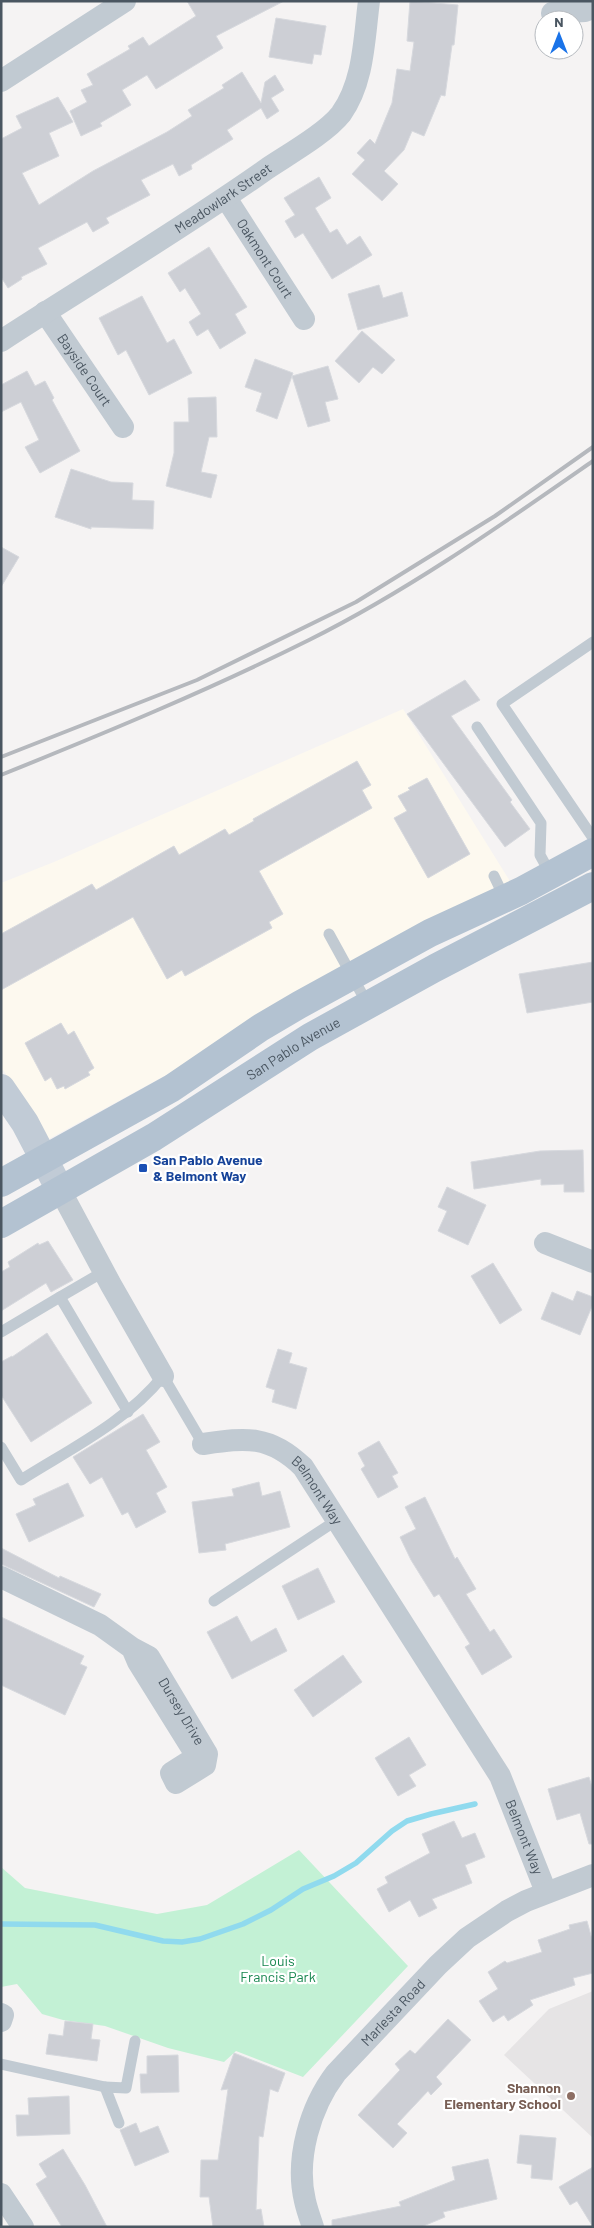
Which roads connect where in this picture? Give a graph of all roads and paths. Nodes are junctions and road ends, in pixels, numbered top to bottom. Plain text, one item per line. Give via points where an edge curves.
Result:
1 (125, 1) edge
2 (369, 1) edge
3 (1, 81) edge
4 (226, 198) junction
5 (46, 312) junction
6 (304, 319) dead end
7 (1, 341) edge
8 (123, 427) dead end
9 (593, 642) edge
10 (477, 727) dead end
11 (593, 838) edge
12 (593, 852) edge
13 (551, 875) junction
14 (593, 886) edge
15 (329, 934) dead end
16 (352, 976) junction
17 (368, 1005) junction
18 (1, 1088) edge
19 (43, 1159) junction
20 (1, 1183) edge
21 (60, 1190) junction
22 (1, 1224) edge
23 (545, 1243) dead end
24 (593, 1262) edge
25 (104, 1272) junction
26 (60, 1296) junction
27 (1, 1332) edge
28 (163, 1376) junction
29 (128, 1412) junction
30 (203, 1444) joint
31 (1, 1447) edge
32 (337, 1520) junction
33 (1, 1577) edge
34 (214, 1601) dead end
35 (132, 1648) junction
36 (593, 1875) edge
37 (546, 1892) junction
38 (135, 2041) dead end
39 (1, 2064) edge
40 (105, 2087) junction
41 (119, 2123) dead end
42 (1, 2194) edge
43 (23, 2227) edge
44 (313, 2227) edge

1 - 3 street
2 - 4 street, Meadowlark Street via 359,71 352,95 340,115
4 - 5 street, Meadowlark Street
4 - 6 street, Oakmont Court
5 - 7 street, Meadowlark Street
5 - 8 street, Bayside Court
9 - 11 lane via 502,704
10 - 13 lane via 541,823 540,855
12 - 13 main road
13 - 16 main road via 500,888 430,933
14 - 17 main road, San Pablo Avenue
15 - 16 lane
16 - 17 lane
16 - 19 main road via 260,1028 172,1088
17 - 21 main road, San Pablo Avenue via 286,1051 168,1128
18 - 19 street, Belmont Way via 25,1123
19 - 20 main road
19 - 21 street, Belmont Way
21 - 22 main road, San Pablo Avenue
21 - 25 street, Belmont Way
23 - 24 street
25 - 26 lane
25 - 28 street, Belmont Way
26 - 27 lane
26 - 29 lane
28 - 29 lane via 150,1393
28 - 30 lane, Belmont Way
29 - 31 lane via 21,1480
30 - 32 street, Belmont Way via 242,1438 280,1449 303,1467
32 - 34 lane
32 - 37 street, Belmont Way via 500,1776
33 - 35 street, Dursey Drive via 100,1625
35 - 35 street, Dursey Drive via 196,1755 170,1773 176,1783 205,1766 207,1754 149,1657
36 - 37 street, Marlesta Road
37 - 44 street, Marlesta Road via 507,1911 468,1938 438,1965 328,2085 315,2111 304,2151 304,2194
38 - 40 lane via 126,2088
39 - 40 lane
40 - 41 lane
42 - 43 street

